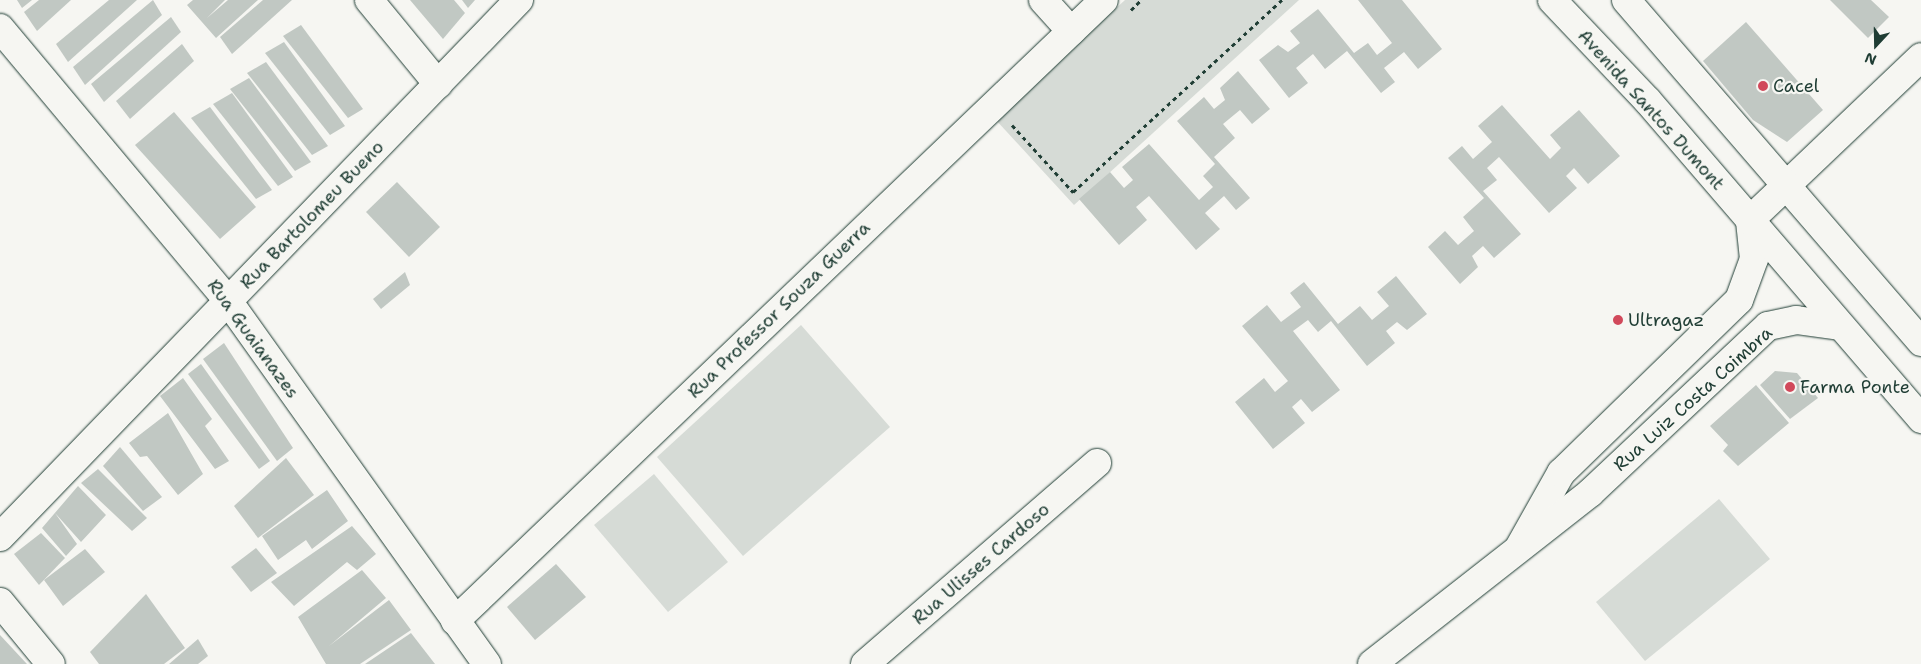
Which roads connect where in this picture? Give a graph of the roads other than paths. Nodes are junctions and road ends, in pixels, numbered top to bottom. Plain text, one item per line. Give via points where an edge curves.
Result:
1 (369, 0) edge
2 (519, 0) edge
3 (1043, 0) edge
4 (1104, 0) edge
5 (1552, 0) edge
6 (1626, 0) edge
7 (0, 28) edge
8 (1071, 31) junction
9 (1921, 58) edge
10 (438, 84) junction
11 (1783, 187) junction
12 (1750, 220) junction
13 (228, 301) junction
14 (1840, 326) junction
15 (1921, 342) edge
16 (1921, 419) edge
17 (1096, 463) dead end
18 (1561, 473) junction
19 (1583, 498) junction
20 (0, 537) edge
21 (1520, 546) junction
22 (0, 602) edge
23 (454, 621) junction
24 (51, 664) edge
25 (487, 664) edge
26 (865, 664) edge
27 (1372, 664) edge

1 - 10 street
2 - 10 street, Rua Bartolomeu Bueno
3 - 8 street
4 - 8 street, Rua Professor Souza Guerra
5 - 12 street, Avenida Santos Dumont via 1647,100
6 - 11 street
7 - 13 street, Rua Guaianazes
8 - 23 street, Rua Professor Souza Guerra
9 - 11 street
10 - 13 street, Rua Bartolomeu Bueno
11 - 12 street
11 - 15 street
12 - 14 street, Avenida Santos Dumont
12 - 18 street, Rua Luiz Costa Coimbra via 1754,259 1739,300
13 - 20 street, Rua Bartolomeu Bueno
13 - 23 street, Rua Guaianazes
14 - 16 street, Avenida Santos Dumont
14 - 19 street, Rua Luiz Costa Coimbra via 1796,320 1768,326
17 - 26 street, Rua Ulisses Cardoso
18 - 19 street via 1559,492 1570,500
18 - 21 street, Rua Luiz Costa Coimbra
19 - 21 street, Rua Luiz Costa Coimbra
21 - 27 street, Rua Luiz Costa Coimbra
22 - 24 street
23 - 25 street, Rua Guaianazes

